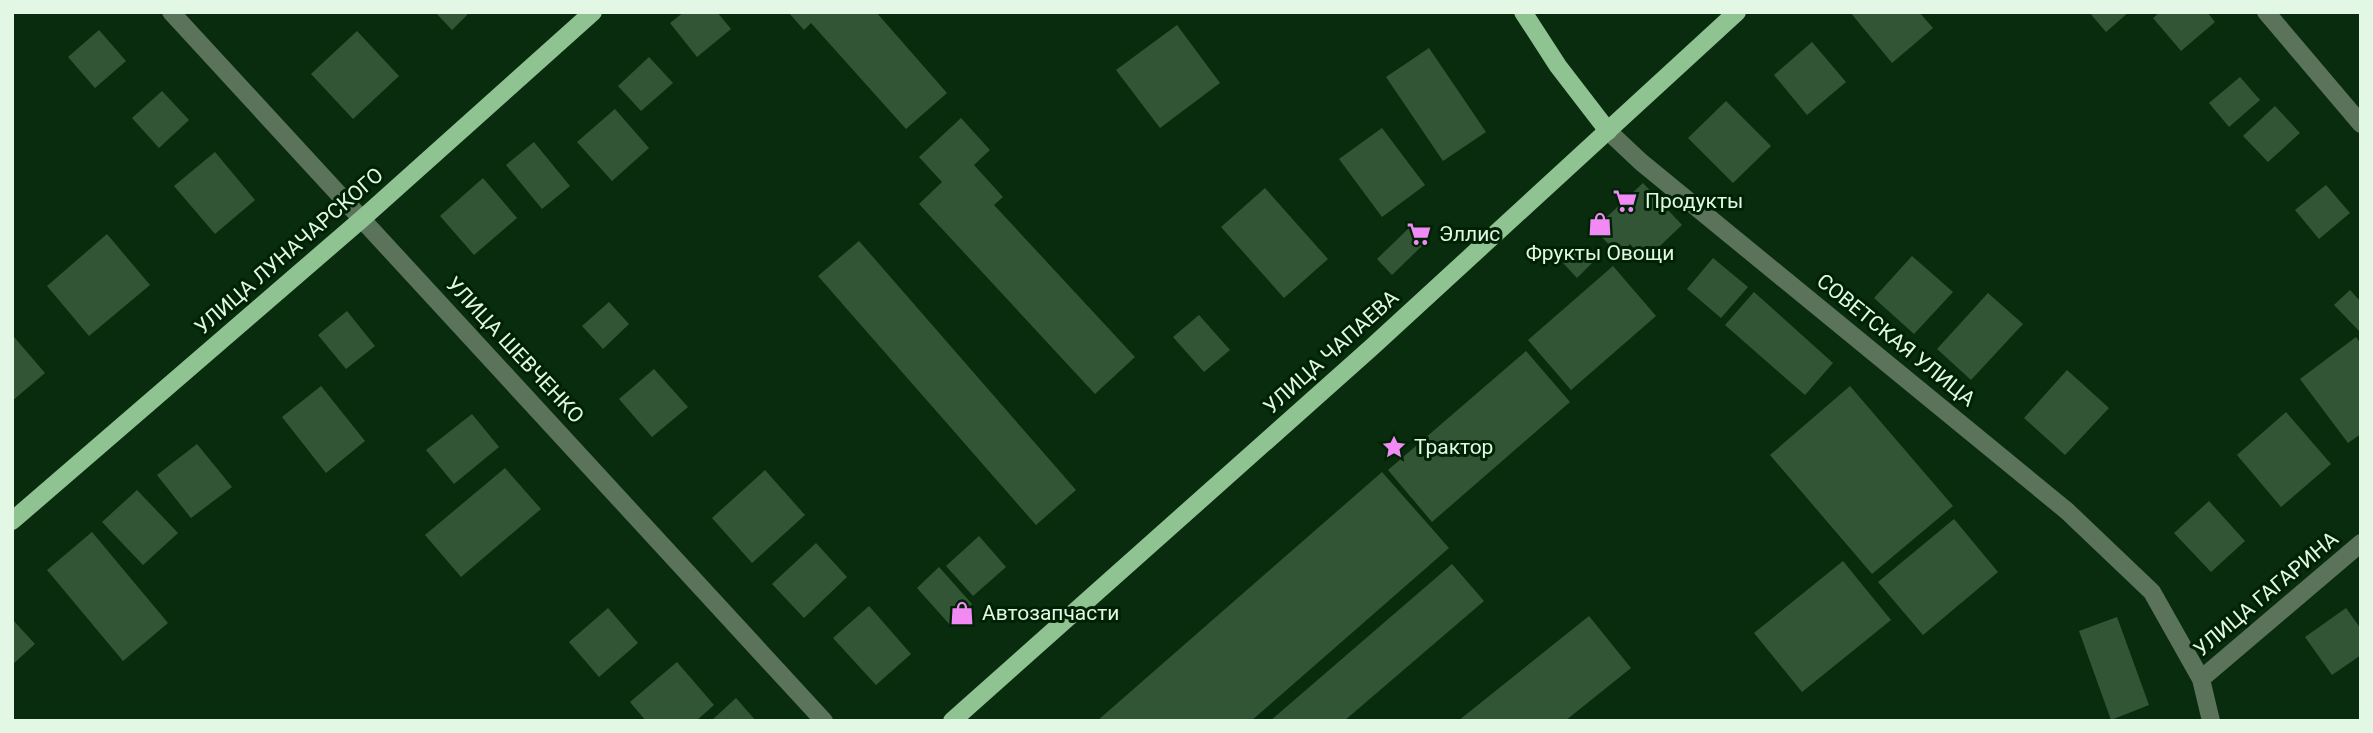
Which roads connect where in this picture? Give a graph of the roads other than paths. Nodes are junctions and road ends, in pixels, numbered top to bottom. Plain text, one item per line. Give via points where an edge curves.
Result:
1 (171, 12) edge
2 (593, 12) edge
3 (1523, 12) edge
4 (1737, 12) edge
5 (2266, 12) edge
6 (2361, 124) edge
7 (1608, 131) junction
8 (363, 218) junction
9 (12, 521) edge
10 (2361, 544) edge
11 (2201, 679) junction
12 (824, 721) edge
13 (952, 721) edge
14 (2211, 721) edge

1 - 8 street, УЛИЦА ШЕВЧЕНКО
2 - 8 main road, УЛИЦА ЛУНАЧАРСКОГО
3 - 7 main road, СОВЕТСКАЯ УЛИЦА
4 - 7 main road, УЛИЦА ЧАПАЕВА
5 - 6 street
7 - 11 street, СОВЕТСКАЯ УЛИЦА via 2067,511 2152,592
7 - 13 main road, УЛИЦА ЧАПАЕВА
8 - 9 main road, УЛИЦА ЛУНАЧАРСКОГО
8 - 12 street, УЛИЦА ШЕВЧЕНКО
10 - 11 street, УЛИЦА ГАГАРИНА
11 - 14 street, СОВЕТСКАЯ УЛИЦА

